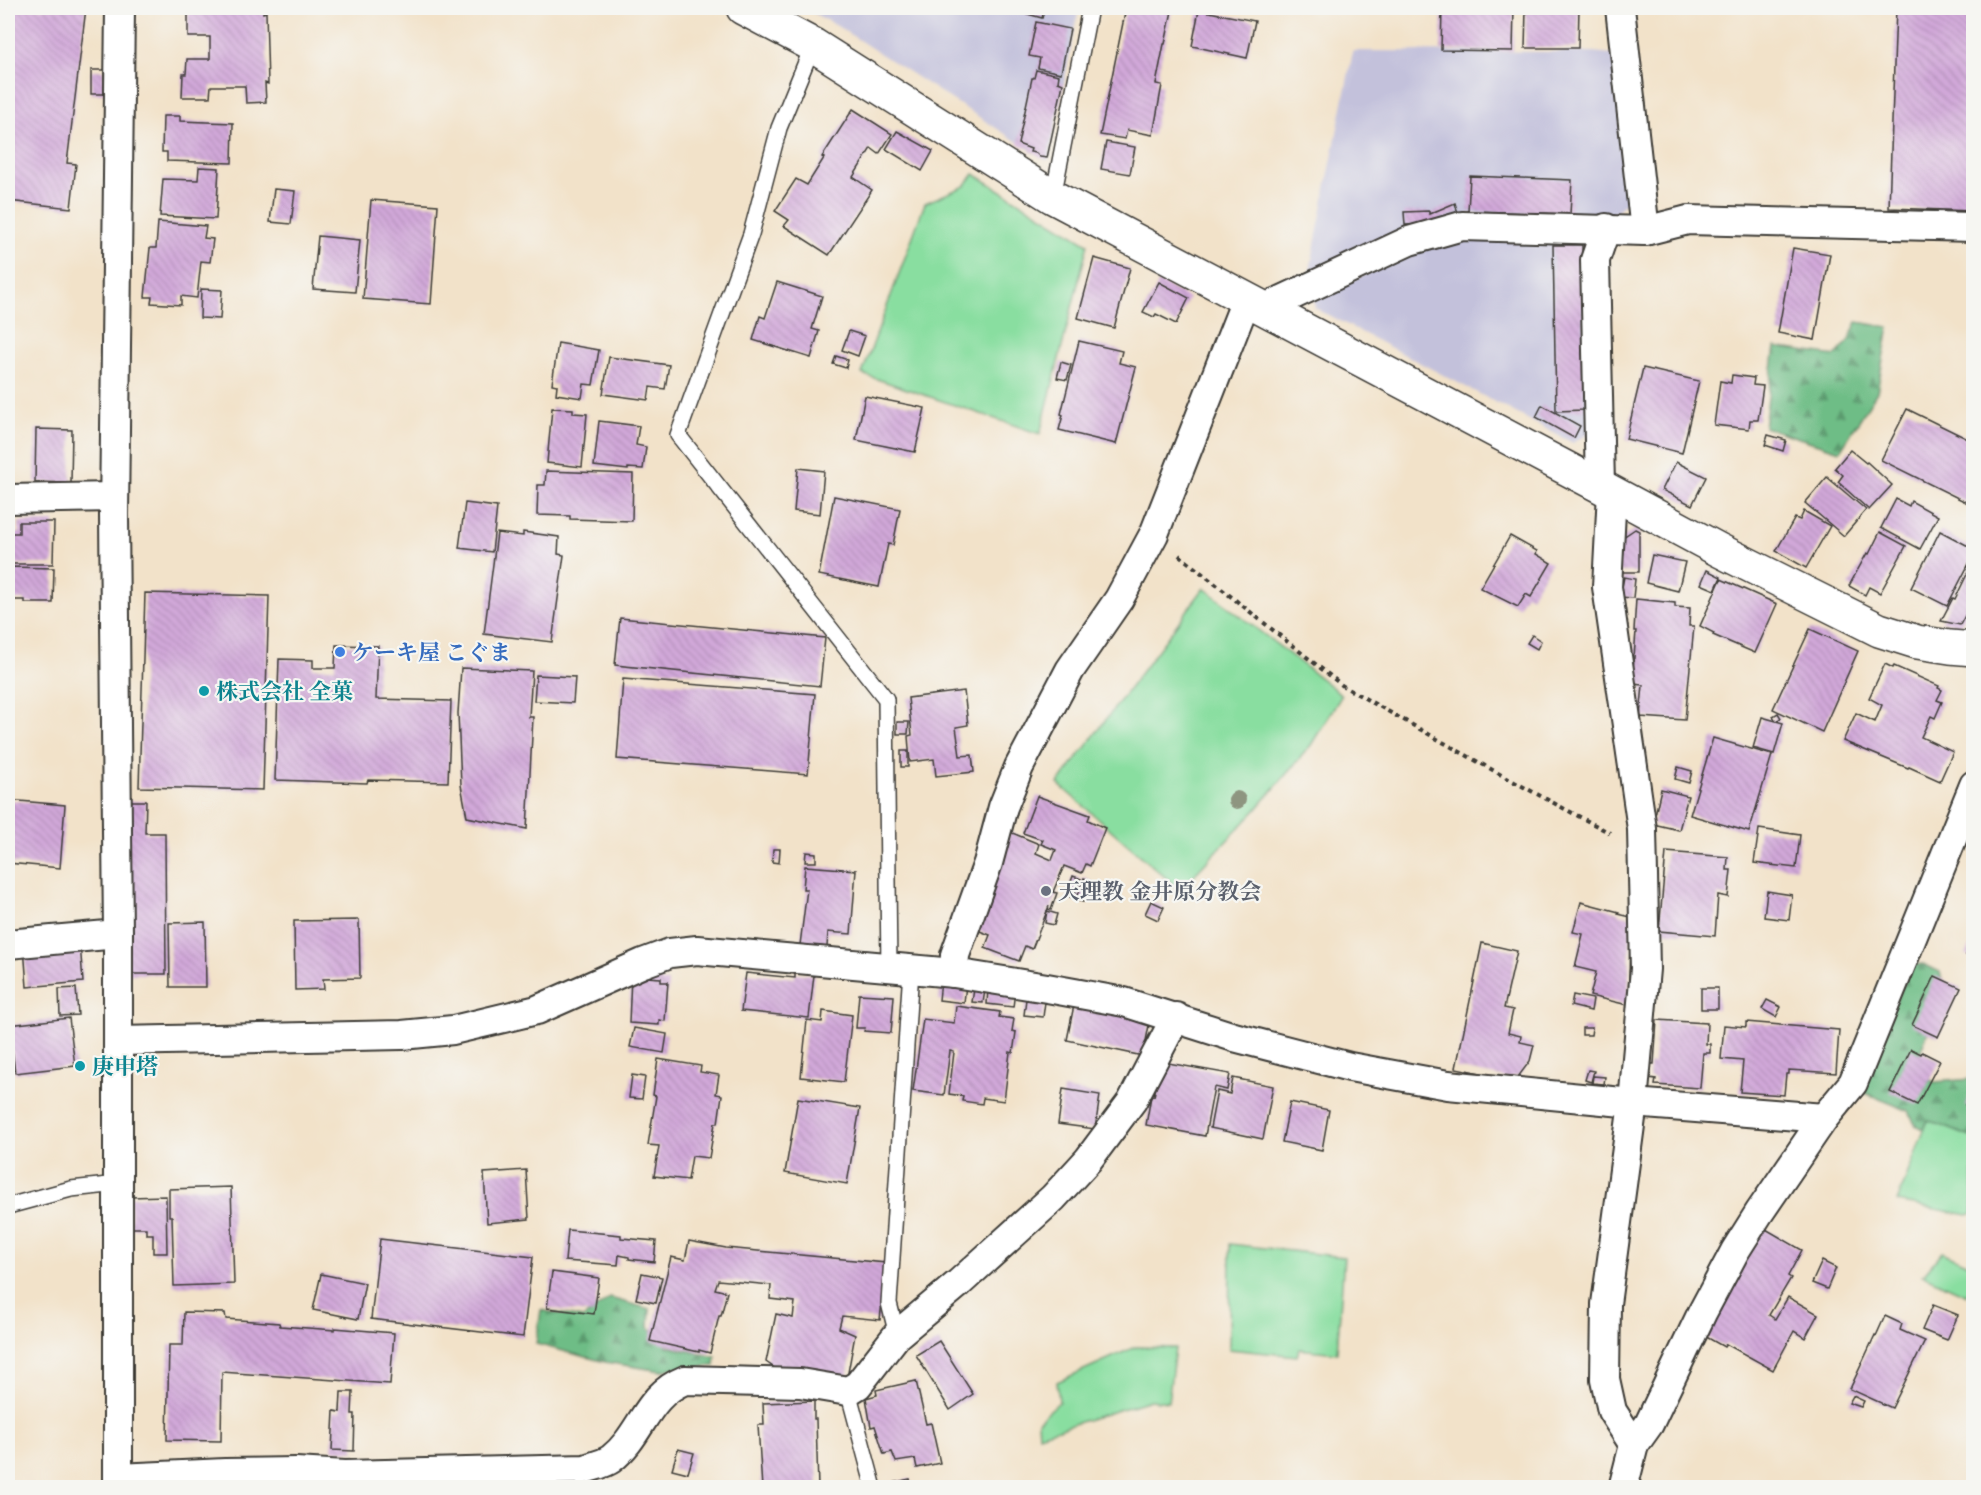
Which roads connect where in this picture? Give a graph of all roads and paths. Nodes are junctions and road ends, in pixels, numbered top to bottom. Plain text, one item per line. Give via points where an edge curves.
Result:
1 (120, 8) edge
2 (1090, 8) edge
3 (1620, 8) edge
4 (759, 11) edge
5 (813, 45) junction
6 (1053, 197) junction
7 (1974, 227) edge
8 (1606, 228) junction
9 (1645, 231) junction
10 (1255, 304) junction
11 (1606, 489) junction
12 (114, 497) junction
13 (8, 499) edge
14 (1152, 537) junction
15 (1974, 649) edge
16 (1974, 785) edge
17 (1642, 850) junction
18 (118, 934) junction
19 (8, 944) edge
20 (900, 969) junction
21 (954, 973) junction
22 (1176, 1017) junction
23 (118, 1041) junction
24 (1633, 1103) junction
25 (1824, 1118) junction
26 (118, 1184) junction
27 (8, 1206) edge
28 (897, 1335) junction
29 (848, 1391) junction
30 (1634, 1445) junction
31 (118, 1483) edge
32 (874, 1488) edge
33 (1623, 1488) edge

1 - 12 street
2 - 6 lane
3 - 9 street
4 - 5 street
5 - 6 street
5 - 20 lane via 779,128 751,234 678,435 886,699
6 - 10 street
7 - 9 street via 1688,220
8 - 9 street
8 - 10 street via 1462,226 1409,241
8 - 11 street via 1595,261
10 - 11 street
10 - 14 street
11 - 15 street via 1879,630 1917,642
11 - 17 street via 1606,587
12 - 13 street
12 - 18 street
14 - 17 path via 1343,686
14 - 21 street via 1119,599 1070,670 1019,767 955,955
16 - 25 street via 1853,1083
17 - 24 street via 1645,969
18 - 19 street
18 - 23 street
20 - 21 street
20 - 23 street via 697,951 670,953 537,1010 453,1030 402,1035
20 - 28 lane via 889,1303
21 - 22 street via 1124,1002
22 - 24 street via 1234,1037 1350,1067 1448,1086
22 - 28 street via 1132,1101 1088,1160 1053,1198
23 - 26 street
24 - 25 street
24 - 30 street via 1606,1304 1605,1379 1612,1411
25 - 30 street via 1734,1251 1649,1424
26 - 27 lane via 71,1189
26 - 31 street
28 - 29 street via 866,1376
29 - 31 street via 800,1383 685,1380 656,1399 636,1432 609,1461 585,1469 345,1475 225,1473
29 - 32 lane
30 - 33 street

